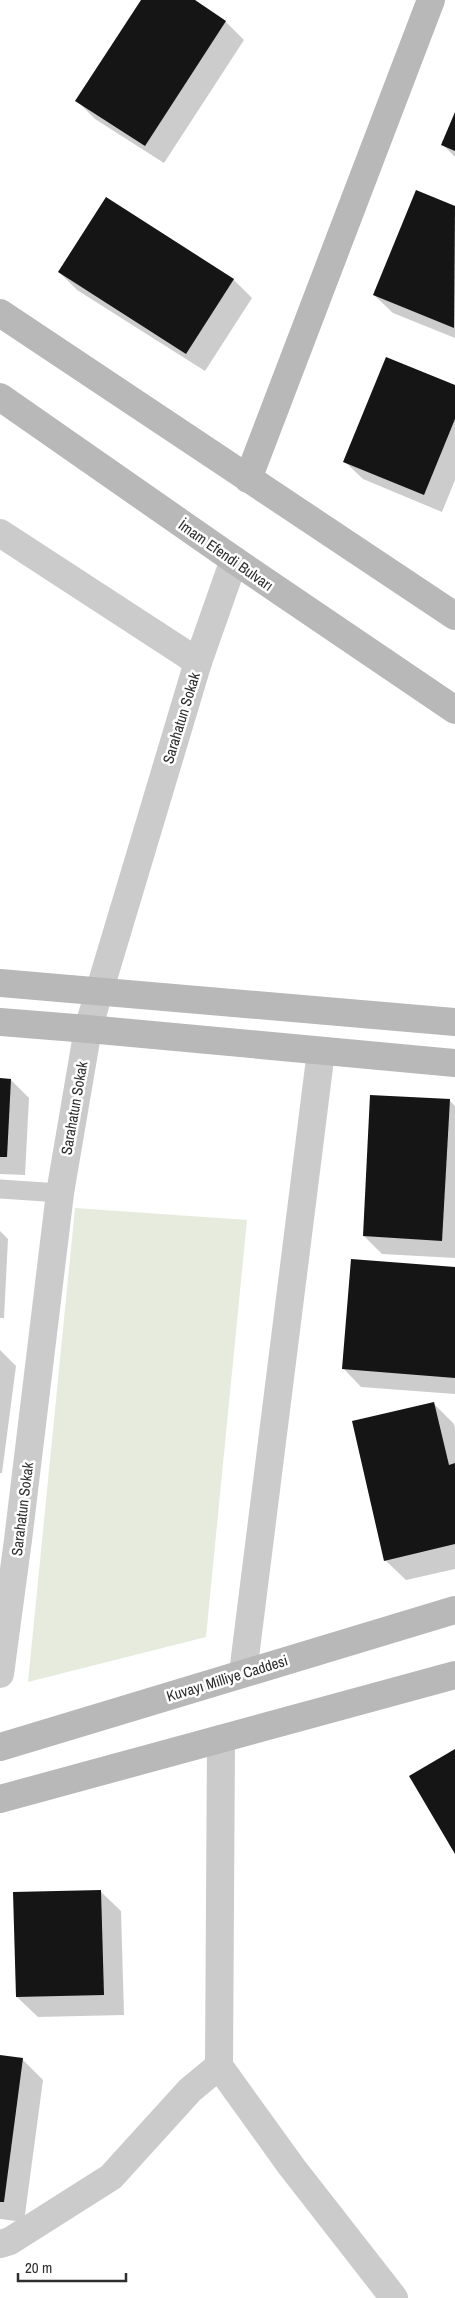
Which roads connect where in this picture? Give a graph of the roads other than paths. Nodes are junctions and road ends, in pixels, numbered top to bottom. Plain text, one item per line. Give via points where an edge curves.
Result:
1 (431, 0) edge
2 (0, 313) edge
3 (0, 397) edge
4 (248, 479) junction
5 (0, 534) edge
6 (234, 560) junction
7 (455, 616) edge
8 (198, 662) junction
9 (455, 710) edge
10 (0, 983) edge
11 (98, 991) junction
12 (0, 1022) edge
13 (455, 1022) edge
14 (88, 1028) junction
15 (321, 1051) junction
16 (455, 1062) edge
17 (0, 1189) edge
18 (60, 1193) junction
19 (9, 1539) edge
20 (455, 1610) edge
21 (243, 1673) junction
22 (0, 1674) edge
23 (455, 1675) edge
24 (221, 1739) junction
25 (0, 1747) edge
26 (0, 1799) edge
27 (219, 2066) junction
28 (0, 2244) edge
29 (394, 2298) edge

1 - 4 main road
2 - 4 main road
3 - 6 main road, İmam Efendi Bulvarı
4 - 7 main road
5 - 8 street
6 - 8 street, Sarahatun Sokak
6 - 9 main road, İmam Efendi Bulvarı
8 - 11 street, Sarahatun Sokak
10 - 11 main road
11 - 13 main road
11 - 14 street, Sarahatun Sokak
12 - 14 main road
14 - 15 main road
14 - 18 street, Sarahatun Sokak
15 - 16 main road
15 - 21 street
17 - 18 lane
18 - 19 street, Sarahatun Sokak
19 - 22 street, Sarahatun Sokak
20 - 21 main road, Kuvayı Milliye Caddesi
21 - 25 main road, Kuvayı Milliye Caddesi
23 - 24 main road
24 - 26 main road
24 - 27 street
27 - 28 street via 190,2090 111,2177 10,2241
27 - 29 street via 291,2166

